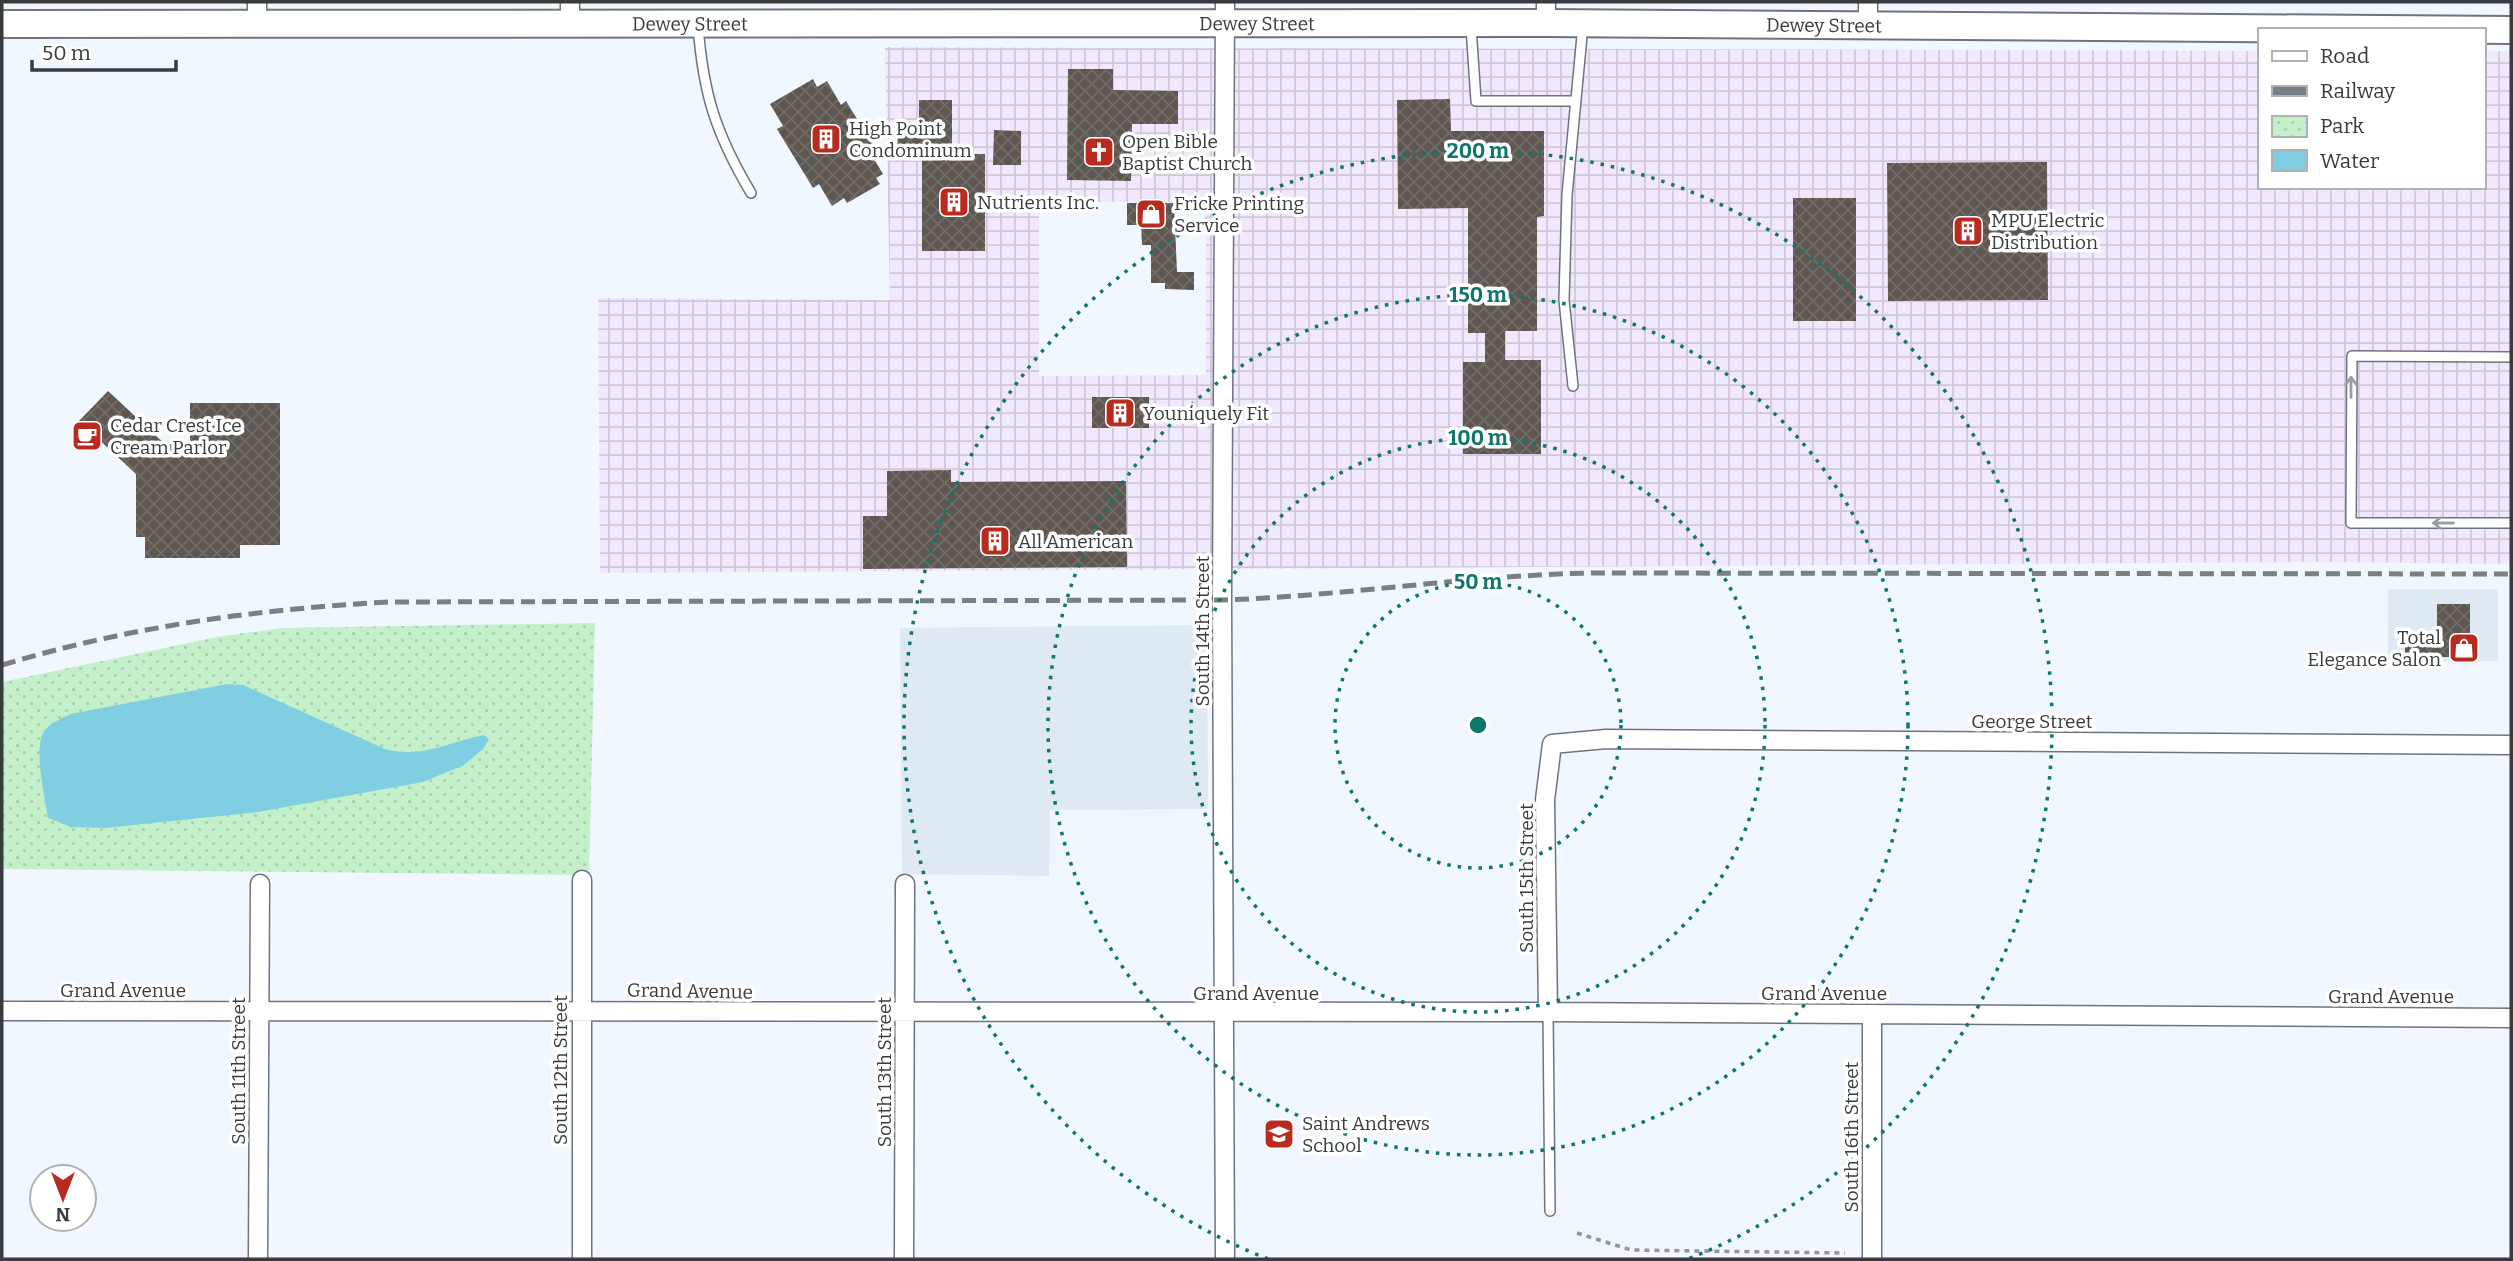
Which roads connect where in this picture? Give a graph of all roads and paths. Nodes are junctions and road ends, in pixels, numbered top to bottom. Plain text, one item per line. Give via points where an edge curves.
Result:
1 (257, 12) edge
2 (570, 12) edge
3 (1225, 12) edge
4 (1546, 12) edge
5 (1868, 14) edge
6 (698, 23) junction
7 (1471, 23) junction
8 (1583, 23) junction
9 (2, 24) edge
10 (2431, 28) edge
11 (2485, 29) edge
12 (2511, 30) edge
13 (1576, 101) junction
14 (751, 193) dead end
15 (2511, 357) edge
16 (1573, 386) dead end
17 (2511, 523) edge
18 (1552, 744) joint
19 (2511, 745) edge
20 (582, 880) dead end
21 (260, 884) dead end
22 (905, 884) dead end
23 (2, 1011) edge
24 (581, 1011) junction
25 (260, 1012) junction
26 (906, 1013) junction
27 (1548, 1013) junction
28 (1226, 1014) junction
29 (1872, 1015) junction
30 (2511, 1018) edge
31 (1550, 1211) dead end
32 (1577, 1233) dead end
33 (1845, 1254) dead end
34 (257, 1259) edge
35 (582, 1259) edge
36 (904, 1259) edge
37 (1225, 1259) edge
38 (1871, 1259) edge

1 - 2 street, Dewey Street
1 - 9 street, Dewey Street
2 - 6 street, Dewey Street
3 - 6 street, Dewey Street
3 - 7 street, Dewey Street
3 - 28 street, South 14th Street via 1222,600
4 - 7 street, Dewey Street
4 - 8 street, Dewey Street
5 - 8 street, Dewey Street
5 - 10 street, Dewey Street
6 - 14 lane via 702,75 724,147
7 - 13 lane via 1476,101
8 - 13 lane
11 - 12 street, Dewey Street
13 - 16 lane via 1564,300
17 -> 15 lane via 2351,523 2352,356
18 - 19 street, George Street via 1606,739
18 - 27 street, South 15th Street via 1545,800
20 - 24 street, South 12th Street
21 - 25 street, South 11th Street
22 - 26 street, South 13th Street
23 - 25 street, Grand Avenue
24 - 25 street, Grand Avenue
24 - 26 street, Grand Avenue
24 - 35 street, South 12th Street
25 - 34 street, South 11th Street
26 - 28 street, Grand Avenue
26 - 36 street, South 13th Street
27 - 28 street, Grand Avenue
27 - 29 street, Grand Avenue
27 - 31 lane
28 - 37 street, South 14th Street
29 - 30 street, Grand Avenue
29 - 38 street, South 16th Street
32 - 33 path via 1631,1250

